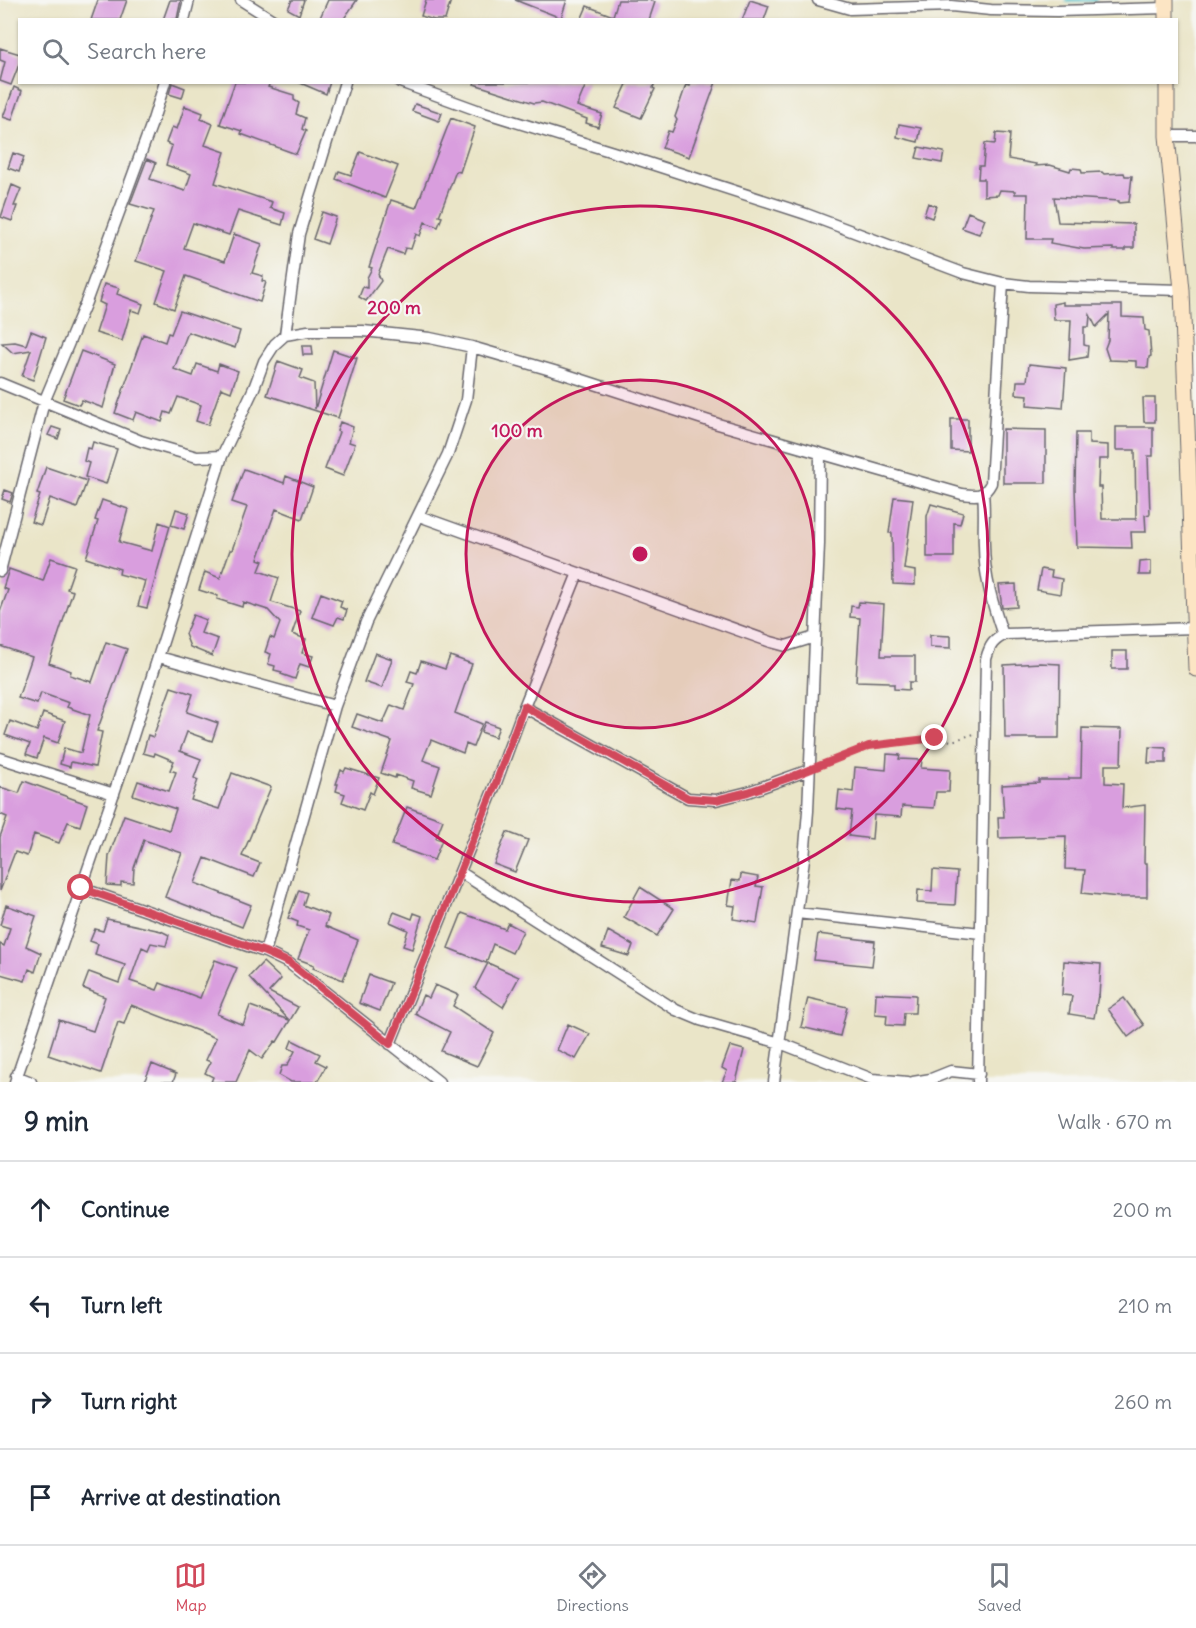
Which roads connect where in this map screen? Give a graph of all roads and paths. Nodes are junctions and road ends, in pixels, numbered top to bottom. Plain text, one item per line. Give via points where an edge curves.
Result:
1 (189, 0) edge
2 (241, 0) edge
3 (818, 0) edge
4 (1166, 9) edge
5 (184, 18) edge
6 (270, 18) edge
7 (164, 84) edge
8 (344, 84) edge
9 (406, 84) edge
10 (1167, 84) edge
11 (1167, 136) junction
12 (1196, 136) edge
13 (1003, 283) junction
14 (1182, 290) junction
15 (285, 334) junction
16 (472, 347) junction
17 (1190, 352) edge
18 (0, 383) edge
19 (44, 402) junction
20 (820, 454) junction
21 (222, 456) junction
22 (983, 494) junction
23 (419, 516) junction
24 (0, 571) edge
25 (579, 573) junction
26 (1195, 592) edge
27 (1195, 628) edge
28 (1003, 635) junction
29 (815, 637) junction
30 (159, 657) junction
31 (1196, 669) edge
32 (335, 706) junction
33 (524, 706) junction
34 (984, 728) junction
35 (0, 758) edge
36 (809, 770) junction
37 (114, 794) junction
38 (460, 872) junction
39 (81, 888) junction
40 (797, 913) junction
41 (981, 933) junction
42 (265, 952) junction
43 (780, 1043) junction
44 (390, 1044) junction
45 (978, 1078) edge
46 (15, 1079) edge
47 (31, 1082) edge
48 (439, 1082) edge
49 (774, 1082) edge
50 (910, 1082) edge

1 - 5 street
2 - 6 street
3 - 4 street via 850,9
7 - 19 street via 86,302
8 - 15 street via 299,234
9 - 13 street via 795,210 963,273
10 - 11 main road
11 - 12 street
11 - 14 main road
13 - 14 street
13 - 22 street via 991,483
14 - 17 main road
15 - 16 street via 363,331
15 - 21 street via 264,361
16 - 20 street
16 - 23 street via 466,400 448,454
17 - 26 main road
18 - 19 street
19 - 21 street via 141,441 197,457
19 - 24 street
20 - 22 street via 963,494
20 - 29 street
21 - 30 street
22 - 28 street via 987,582
23 - 25 street
23 - 32 street via 366,622
25 - 29 street via 786,646
25 - 33 street
26 - 27 main road
27 - 28 street
27 - 31 main road
28 - 34 street via 990,646 986,659
29 - 36 street
30 - 32 street
30 - 37 street
32 - 42 street
33 - 36 street via 688,798 716,800
33 - 38 street
34 - 36 path via 970,737 952,741 935,738 869,746
34 - 41 street
35 - 37 street
36 - 40 street
37 - 39 street
38 - 43 street via 676,1010
38 - 44 street
39 - 42 street
39 - 46 street
40 - 41 street
40 - 43 street
41 - 45 street
42 - 44 street via 290,963
43 - 49 street
43 - 50 street via 872,1079
44 - 48 street
45 - 50 street via 951,1071
46 - 47 street

